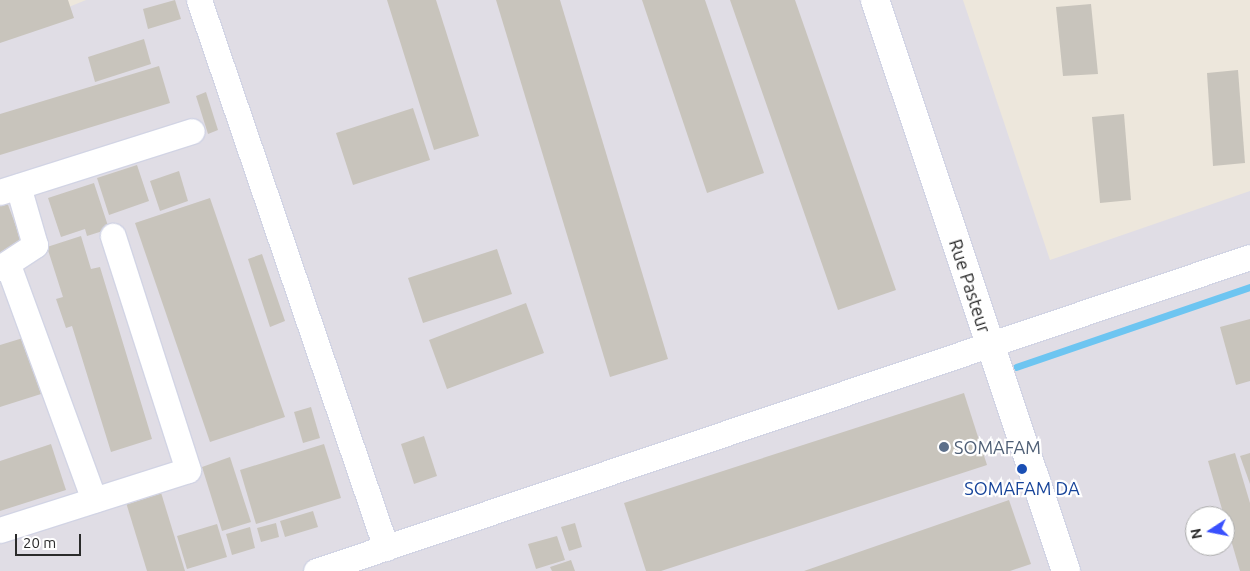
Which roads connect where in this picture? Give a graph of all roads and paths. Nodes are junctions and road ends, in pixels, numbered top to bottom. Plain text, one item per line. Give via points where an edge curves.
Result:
1 (199, 0) edge
2 (875, 0) edge
3 (192, 131) dead end
4 (9, 189) edge
5 (113, 236) dead end
6 (1250, 257) edge
7 (4, 266) edge
8 (990, 345) junction
9 (94, 500) junction
10 (0, 530) edge
11 (386, 548) junction
12 (316, 571) edge
13 (1066, 571) edge

1 - 11 street
2 - 8 main road, Rue Pasteur
3 - 4 street
4 - 7 street via 35,245
5 - 9 street via 188,470
6 - 8 street
7 - 9 street
8 - 11 street
8 - 13 main road, Rue Pasteur
9 - 10 street
11 - 12 street

